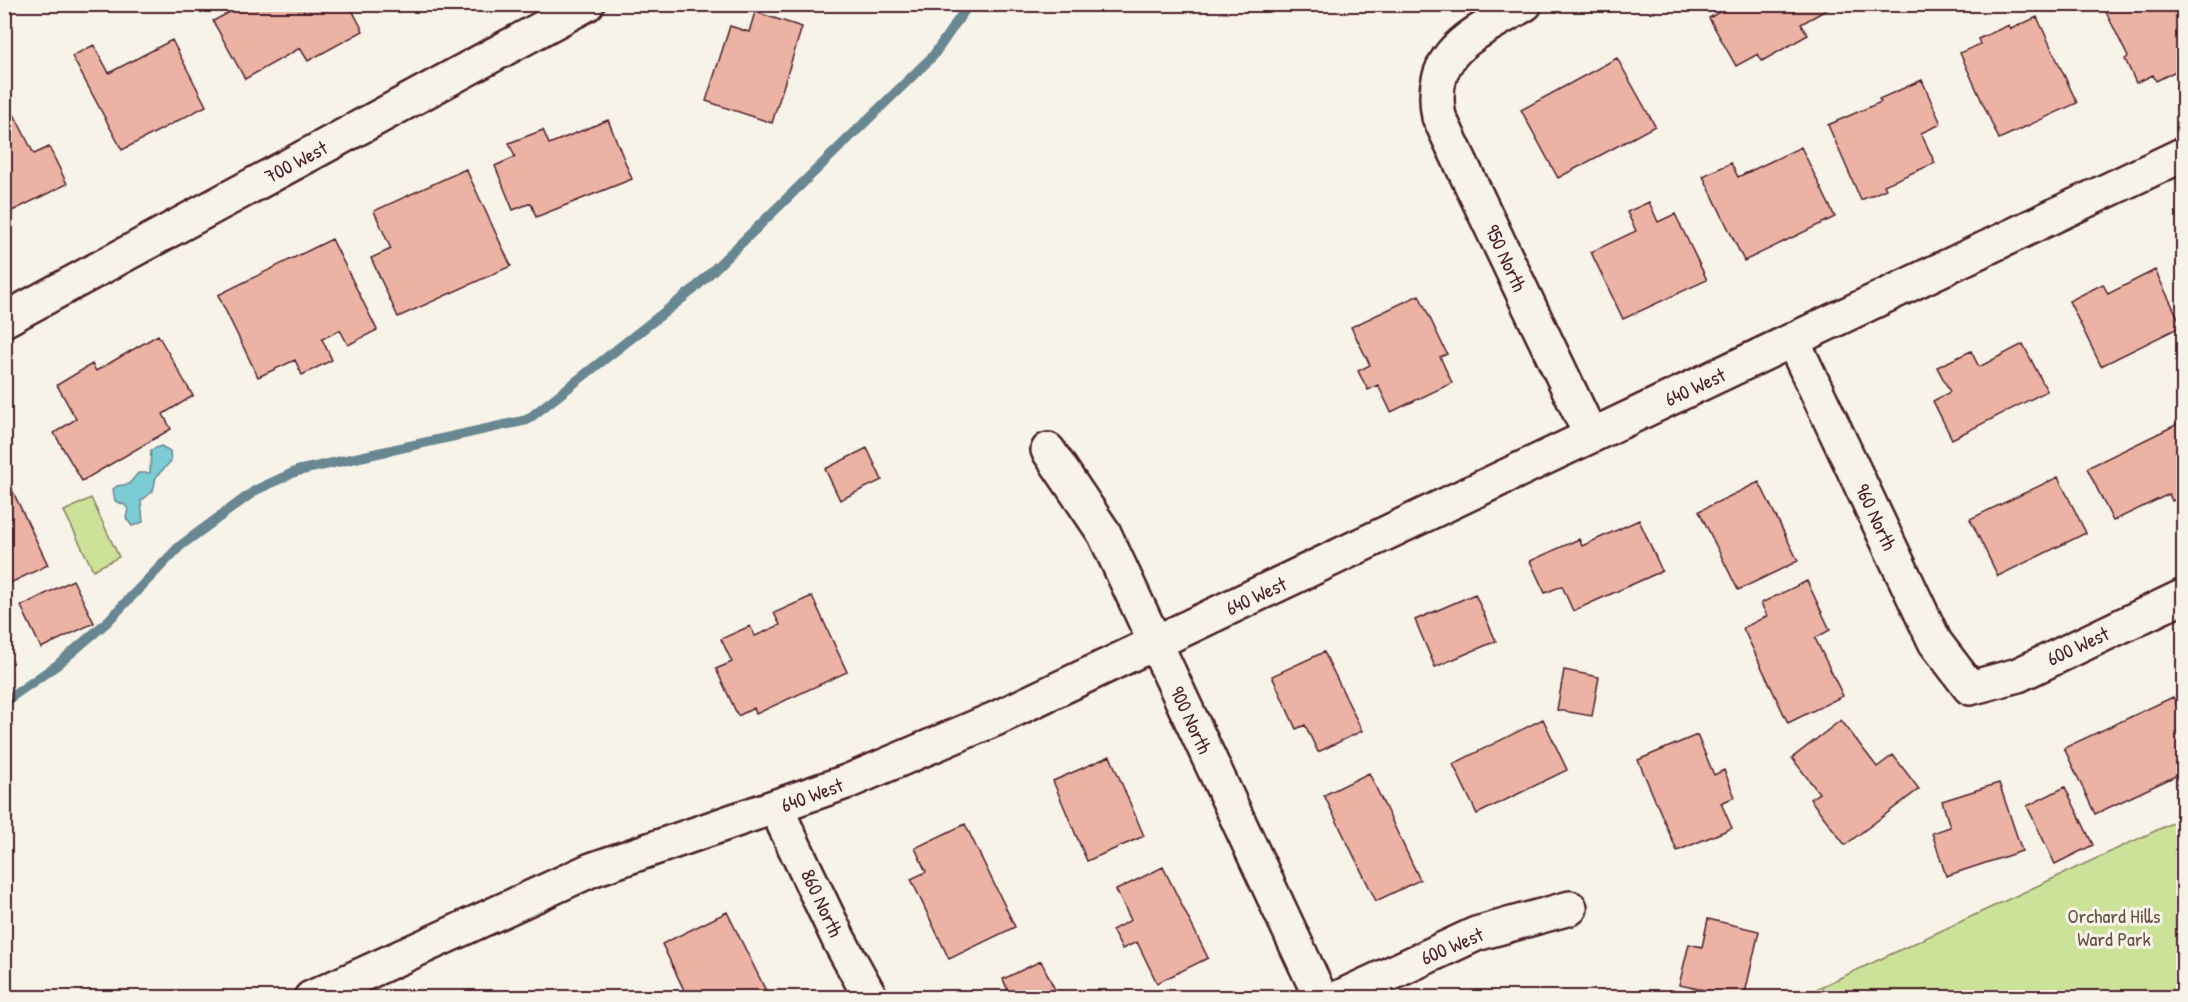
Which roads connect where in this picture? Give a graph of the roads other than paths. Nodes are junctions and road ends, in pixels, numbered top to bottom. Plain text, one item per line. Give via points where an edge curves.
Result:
1 (587, 4) edge
2 (1525, 4) edge
3 (2184, 154) edge
4 (4, 320) edge
5 (1792, 341) junction
6 (1591, 436) junction
7 (1048, 450) dead end
8 (2184, 596) edge
9 (1155, 643) junction
10 (1970, 688) joint
11 (776, 808) junction
12 (1570, 908) dead end
13 (311, 998) edge
14 (871, 998) edge
15 (1322, 998) edge
16 (1338, 998) edge

1 - 4 street, 700 West
2 - 6 street, 950 North via 1454,50 1438,76 1435,96 1439,117
3 - 5 street, 640 West
5 - 6 street, 640 West
5 - 10 street, 960 North via 1935,642
6 - 9 street, 640 West
7 - 9 street, 900 North via 1104,533
8 - 10 street, 600 West via 2018,675
9 - 11 street, 640 West via 879,770
9 - 15 street, 900 North
11 - 13 street, 640 West via 591,870
11 - 14 street, 860 North via 838,940
12 - 16 street, 600 West via 1476,934

